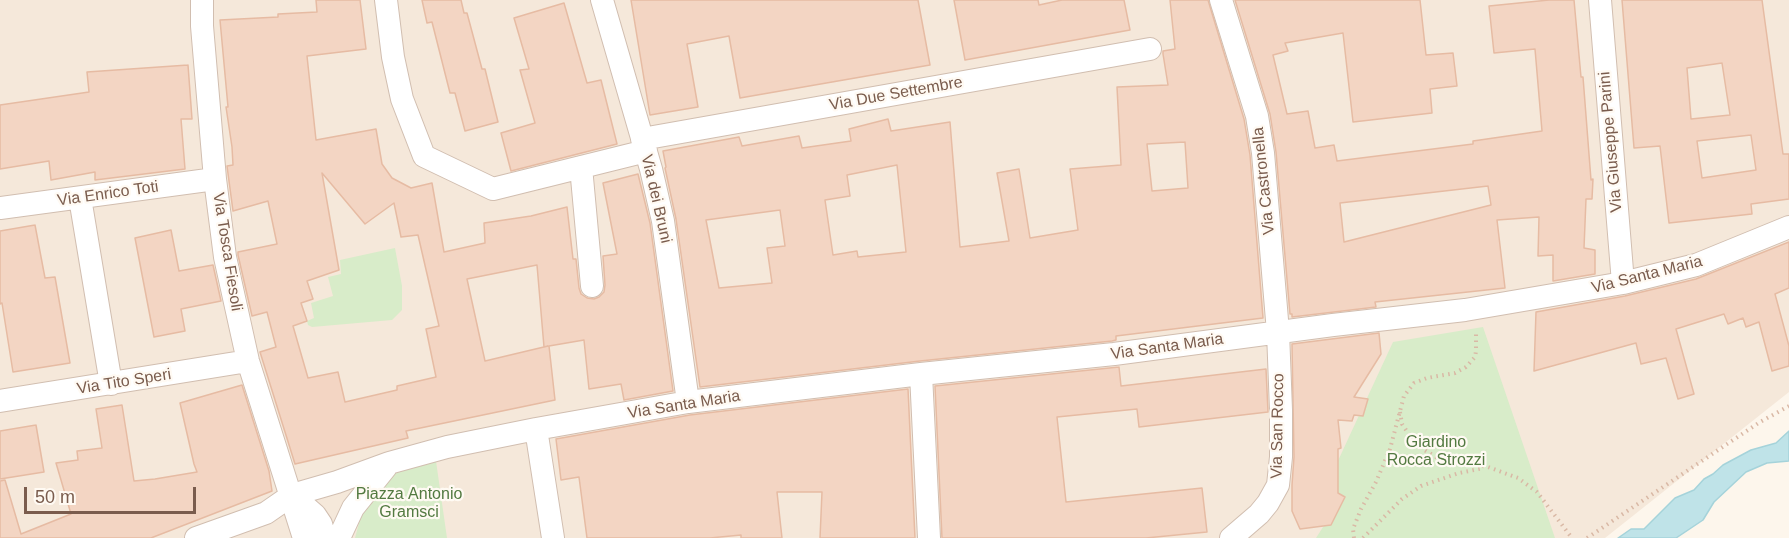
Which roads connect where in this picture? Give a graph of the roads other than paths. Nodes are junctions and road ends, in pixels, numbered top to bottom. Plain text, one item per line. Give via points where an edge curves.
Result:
1 (202, 0) edge
2 (386, 0) edge
3 (602, 0) edge
4 (1221, 0) edge
5 (1600, 0) edge
6 (1150, 49) dead end
7 (644, 145) junction
8 (581, 167) junction
9 (215, 180) junction
10 (80, 198) junction
11 (0, 208) edge
12 (1789, 227) edge
13 (1623, 284) junction
14 (592, 286) dead end
15 (1278, 332) junction
16 (248, 362) junction
17 (921, 374) junction
18 (111, 384) junction
19 (0, 401) edge
20 (688, 402) junction
21 (536, 429) junction
22 (389, 463) junction
23 (292, 495) junction
24 (196, 538) edge
25 (304, 538) edge
26 (325, 538) edge
27 (339, 538) edge
28 (553, 538) edge
29 (929, 538) edge
30 (1231, 538) edge

1 - 9 street, Via Tosca Fiesoli
2 - 8 street, Via Due Settembre via 402,99 424,156 493,189
3 - 7 street, Via dei Bruni
4 - 15 street, Via Castronella via 1260,132
5 - 13 street, Via Giuseppe Parini
6 - 7 street, Via Due Settembre
7 - 8 street, Via Due Settembre
7 - 20 street, Via dei Bruni via 663,221
8 - 14 street
9 - 10 street, Via Enrico Toti
9 - 16 street, Via Tosca Fiesoli via 225,257
10 - 11 street, Via Enrico Toti
10 - 18 street
12 - 13 street, Via Santa Maria via 1696,265
13 - 15 street, Via Santa Maria via 1472,309
15 - 17 street, Via Santa Maria
15 - 30 street, Via San Rocco via 1278,485 1268,504
16 - 18 street, Via Tito Speri
16 - 23 street, Via Tosca Fiesoli
17 - 20 street, Via Santa Maria
17 - 29 street
18 - 19 street, Via Tito Speri
20 - 21 street, Via Santa Maria
21 - 22 street
21 - 28 street
22 - 23 street
22 - 27 street via 353,508
23 - 24 street via 266,513
23 - 25 street
23 - 26 street via 315,515

